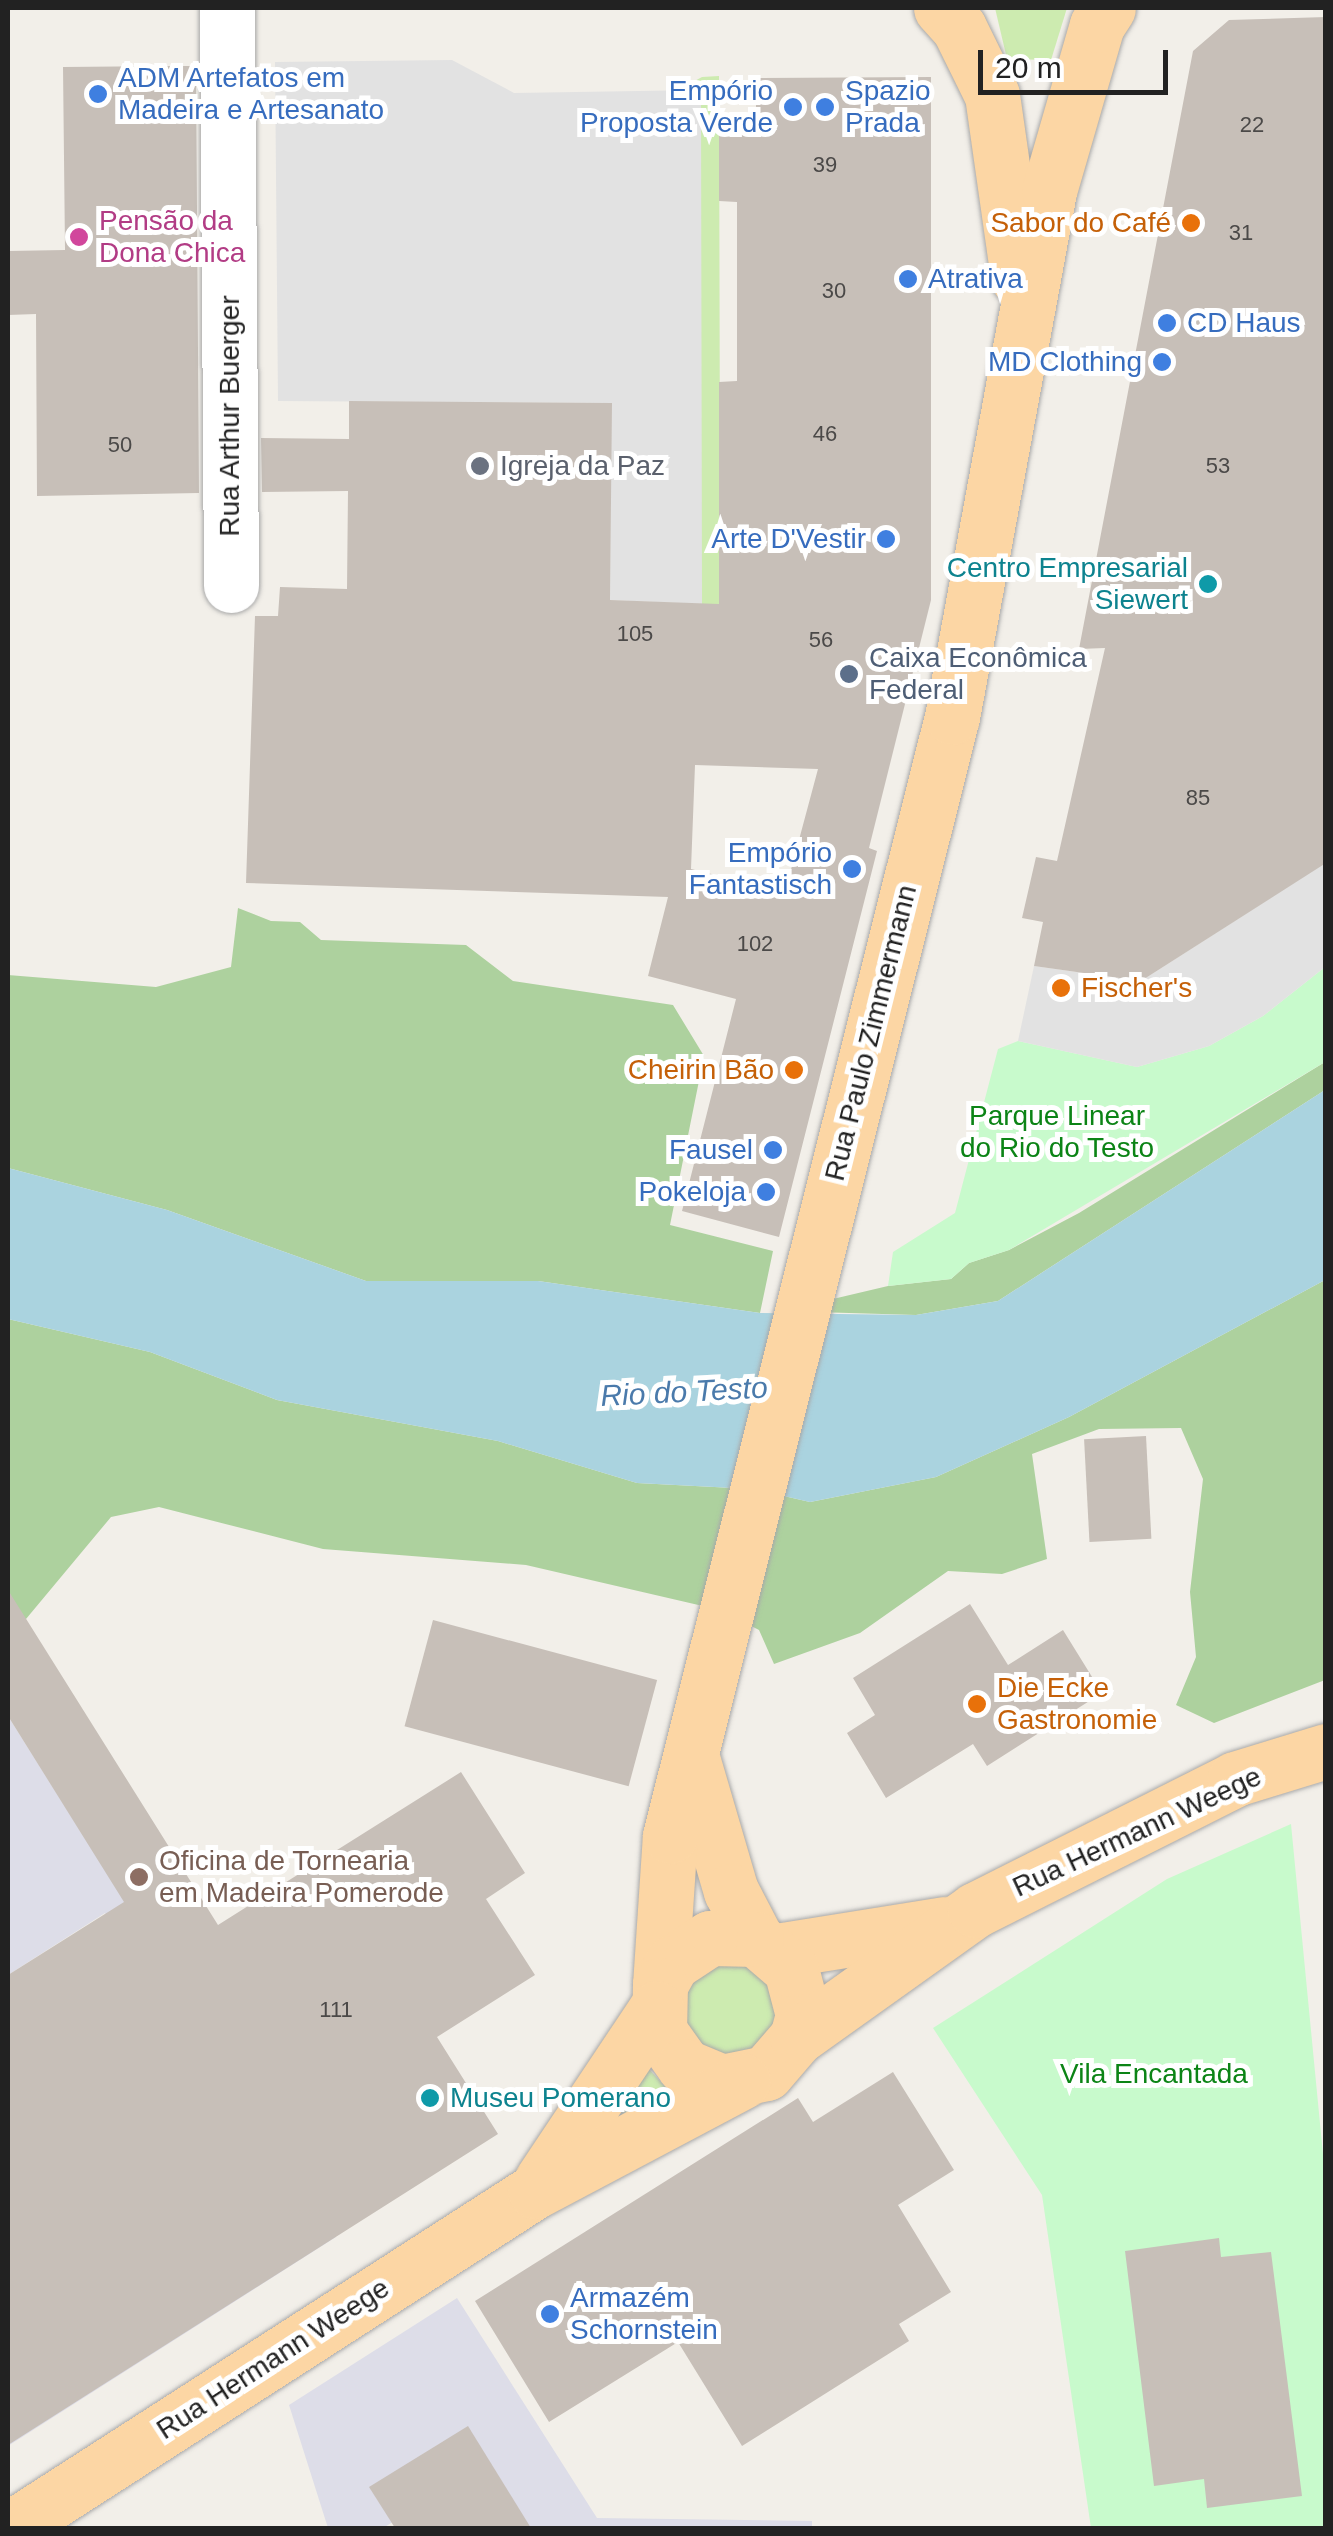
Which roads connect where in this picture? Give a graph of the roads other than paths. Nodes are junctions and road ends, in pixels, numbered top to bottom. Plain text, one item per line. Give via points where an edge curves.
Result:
1 (228, 8) edge
2 (941, 8) edge
3 (1108, 8) edge
4 (1022, 306) junction
5 (231, 585) dead end
6 (1326, 1752) edge
7 (691, 1755) junction
8 (954, 1923) junction
9 (766, 1945) junction
10 (658, 1997) junction
11 (797, 2037) junction
12 (743, 2081) junction
13 (534, 2191) junction
14 (11, 2528) edge

1 - 5 street, Rua Arthur Buerger
2 - 4 main road, Rua Paulo Zimmermann via 959,28 992,95
3 - 4 main road, Rua Paulo Zimmermann via 1081,74
4 - 7 main road, Rua Paulo Zimmermann via 956,700
6 - 8 main road, Rua Hermann Weege via 1235,1779
7 - 9 main road via 731,1891
7 - 10 main road, Rua Paulo Zimmermann via 662,1891
8 - 9 main road, Rua Hermann Weege
8 - 11 main road, Rua Hermann Weege
9 - 10 main road via 733,1935 699,1943 672,1964
9 - 11 main road via 800,1991
10 - 12 main road via 659,2031 684,2066 712,2080
10 - 13 main road, Rua Hermann Weege
11 - 12 main road via 766,2073
12 - 13 main road, Rua Hermann Weege
13 - 14 main road, Rua Hermann Weege

